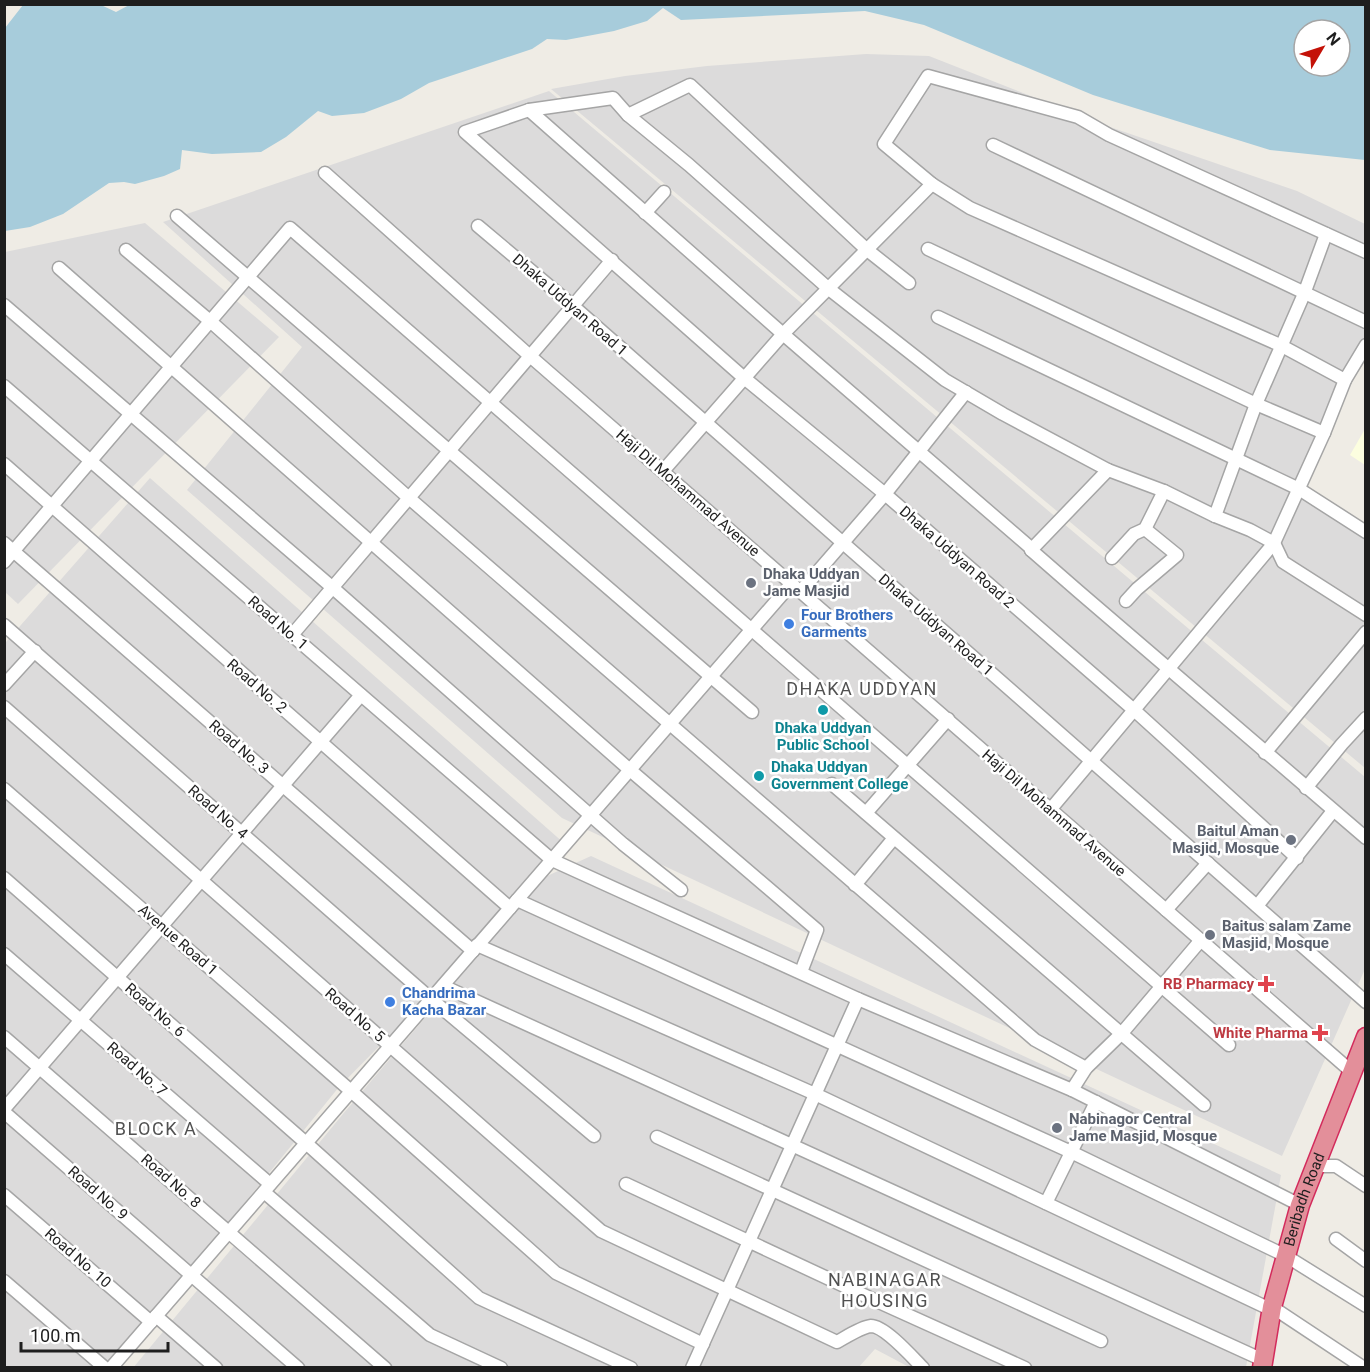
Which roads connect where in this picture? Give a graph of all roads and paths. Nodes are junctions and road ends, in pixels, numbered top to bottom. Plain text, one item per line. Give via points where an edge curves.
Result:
1 (529, 110) junction
2 (628, 116) junction
3 (993, 146) dead end
4 (325, 173) dead end
5 (932, 184) junction
6 (663, 192) dead end
7 (645, 213) junction
8 (177, 216) dead end
9 (478, 226) dead end
10 (1326, 234) junction
11 (866, 249) junction
12 (928, 249) dead end
13 (126, 250) dead end
14 (1365, 252) edge
15 (612, 260) junction
16 (58, 268) dead end
17 (248, 277) junction
18 (909, 283) dead end
19 (828, 289) junction
20 (1304, 294) junction
21 (4, 305) edge
22 (573, 306) junction
23 (938, 317) dead end
24 (210, 321) junction
25 (1365, 322) edge
26 (783, 334) junction
27 (1280, 345) junction
28 (1365, 345) edge
29 (530, 356) junction
30 (171, 367) junction
31 (743, 378) junction
32 (1345, 380) junction
33 (4, 386) edge
34 (966, 392) junction
35 (491, 403) junction
36 (1256, 404) junction
37 (131, 414) junction
38 (706, 423) junction
39 (1324, 433) junction
40 (450, 451) junction
41 (920, 452) junction
42 (1237, 459) junction
43 (91, 461) junction
44 (4, 464) edge
45 (1108, 470) junction
46 (663, 471) junction
47 (1299, 489) junction
48 (1164, 491) junction
49 (885, 495) junction
50 (409, 498) junction
51 (52, 506) junction
52 (1215, 516) junction
53 (1145, 529) junction
54 (1365, 532) edge
55 (371, 543) junction
56 (842, 543) junction
57 (1274, 543) junction
58 (9, 547) edge
59 (1031, 550) junction
60 (1112, 558) dead end
61 (4, 562) edge
62 (796, 587) junction
63 (333, 588) junction
64 (1126, 601) dead end
65 (1365, 615) edge
66 (4, 625) edge
67 (751, 629) junction
68 (1365, 632) edge
69 (292, 635) junction
70 (34, 651) junction
71 (1168, 670) junction
72 (711, 676) junction
73 (4, 685) edge
74 (361, 695) junction
75 (4, 707) edge
76 (1134, 710) junction
77 (752, 712) dead end
78 (1365, 718) edge
79 (948, 719) junction
80 (669, 724) junction
81 (321, 742) junction
82 (1265, 753) junction
83 (1091, 760) junction
84 (908, 766) junction
85 (630, 770) junction
86 (832, 784) dead end
87 (283, 785) junction
88 (1306, 788) junction
89 (4, 789) edge
90 (1050, 810) junction
91 (1333, 811) junction
92 (866, 813) junction
93 (591, 815) junction
94 (242, 833) junction
95 (894, 838) junction
96 (1365, 838) edge
97 (1297, 858) junction
98 (552, 860) junction
99 (1208, 863) junction
100 (4, 878) edge
101 (201, 880) junction
102 (855, 885) junction
103 (681, 890) dead end
104 (514, 904) junction
105 (1257, 906) junction
106 (1166, 910) junction
107 (162, 926) junction
108 (1201, 940) junction
109 (475, 948) junction
110 (4, 954) edge
111 (801, 972) junction
112 (118, 977) junction
113 (442, 986) junction
114 (1161, 987) junction
115 (431, 999) junction
116 (858, 999) junction
117 (1365, 1002) edge
118 (81, 1020) junction
119 (1122, 1033) junction
120 (4, 1037) edge
121 (1364, 1042) edge
122 (837, 1045) junction
123 (390, 1046) junction
124 (1229, 1046) dead end
125 (40, 1068) junction
126 (1086, 1068) junction
127 (1352, 1072) junction
128 (1072, 1090) junction
129 (351, 1091) junction
130 (815, 1094) junction
131 (1096, 1102) junction
132 (1204, 1104) dead end
133 (4, 1111) edge
134 (594, 1136) dead end
135 (657, 1137) dead end
136 (306, 1143) junction
137 (792, 1146) junction
138 (1071, 1152) junction
139 (1314, 1166) junction
140 (626, 1184) dead end
141 (1365, 1186) edge
142 (267, 1188) junction
143 (772, 1191) junction
144 (4, 1195) edge
145 (1046, 1203) junction
146 (1300, 1205) junction
147 (229, 1232) junction
148 (1336, 1239) dead end
149 (749, 1241) junction
150 (1286, 1256) junction
151 (1365, 1261) edge
152 (192, 1274) junction
153 (4, 1281) edge
154 (726, 1292) junction
155 (882, 1303) junction
156 (1365, 1306) edge
157 (1272, 1309) junction
158 (154, 1319) junction
159 (878, 1328) junction
160 (1101, 1341) dead end
161 (703, 1344) junction
162 (1262, 1364) edge
163 (119, 1365) edge
164 (105, 1368) edge
165 (216, 1368) edge
166 (298, 1368) edge
167 (385, 1368) edge
168 (501, 1368) edge
169 (631, 1368) edge
170 (692, 1368) edge
171 (923, 1368) edge
172 (1025, 1368) edge
173 (1364, 1368) edge

1 - 2 street via 613,98
1 - 7 street
1 - 15 street, Dhaka Uddyan Road 2 via 465,132
2 - 11 street via 690,85
2 - 19 street
3 - 20 street
4 - 29 street, Haji Dil Mohammad Avenue
5 - 10 street via 884,144 927,76 1078,117 1109,135
5 - 11 street
5 - 27 street via 970,208
6 - 7 street
7 - 26 street
8 - 17 street
9 - 22 street, Dhaka Uddyan Road 1
10 - 14 street
10 - 20 street
11 - 18 street
11 - 19 street
12 - 36 street
13 - 24 street
15 - 22 street
15 - 31 street, Dhaka Uddyan Road 2
16 - 30 street
17 - 24 street
17 - 35 street via 290,228
17 - 40 street
19 - 26 street
19 - 34 street via 904,350
20 - 25 street
20 - 27 street
21 - 37 street
22 - 29 street
22 - 38 street, Dhaka Uddyan Road 1
23 - 42 street
24 - 30 street
24 - 50 street
26 - 31 street
26 - 41 street
27 - 32 street
27 - 36 street
28 - 32 street
29 - 35 street
29 - 46 street, Haji Dil Mohammad Avenue
30 - 37 street
30 - 55 street
31 - 38 street
31 - 49 street, Dhaka Uddyan Road 2
32 - 39 street
33 - 43 street, Road No. 1
34 - 41 street
34 - 45 street
35 - 40 street
35 - 67 street
36 - 39 street
36 - 42 street
37 - 43 street
37 - 63 street
38 - 46 street
38 - 56 street, Dhaka Uddyan Road 1
39 - 47 street
40 - 50 street
40 - 72 street
41 - 49 street
41 - 59 street
42 - 47 street
42 - 52 street
43 - 51 street
43 - 69 street, Road No. 1
44 - 51 street, Road No. 2
45 - 48 street
45 - 59 street
46 - 62 street, Haji Dil Mohammad Avenue
47 - 54 street
47 - 57 street
48 - 52 street
48 - 53 street
49 - 56 street
49 - 76 street, Dhaka Uddyan Road 2
50 - 55 street
50 - 80 street
51 - 58 street
51 - 81 street, Road No. 2
52 - 57 street
53 - 60 street via 1134,534
53 - 64 street via 1177,555
55 - 63 street
55 - 85 street
56 - 62 street
56 - 83 street, Dhaka Uddyan Road 1
57 - 65 street via 1283,562
57 - 71 street
58 - 61 street
58 - 87 street, Road No. 3
59 - 71 street
62 - 67 street
62 - 79 street, Haji Dil Mohammad Avenue
63 - 69 street
63 - 93 street
66 - 70 street, Road No. 4
67 - 72 street
67 - 84 street
68 - 82 street
69 - 74 street, Road No. 1
70 - 73 street
70 - 94 street, Road No. 4
71 - 76 street
71 - 82 street
72 - 77 street
72 - 80 street
74 - 81 street
74 - 98 street, Road No. 1
75 - 101 street, Road No. 5
76 - 83 street
76 - 97 street, Dhaka Uddyan Road 2
78 - 88 street
79 - 84 street
79 - 90 street, Haji Dil Mohammad Avenue
80 - 85 street
80 - 102 street
81 - 87 street
81 - 104 street, Road No. 2
82 - 88 street
83 - 90 street
83 - 99 street, Dhaka Uddyan Road 1
84 - 92 street
84 - 114 street
85 - 93 street
85 - 111 street via 817,930
86 - 92 street
87 - 94 street
87 - 109 street, Road No. 3
88 - 91 street
89 - 107 street, Avenue Road 1
90 - 106 street, Haji Dil Mohammad Avenue
91 - 96 street
91 - 97 street
92 - 95 street
93 - 98 street
93 - 103 street
94 - 101 street
94 - 115 street, Road No. 4
95 - 102 street
95 - 119 street
97 - 105 street
98 - 104 street
98 - 111 street, Road No. 1
99 - 105 street, Dhaka Uddyan Road 1
99 - 106 street
100 - 112 street, Road No. 6
101 - 107 street
101 - 123 street, Road No. 5
102 - 126 street via 1035,1040
104 - 109 street
104 - 122 street, Road No. 2
105 - 117 street, Dhaka Uddyan Road 1
106 - 108 street, Haji Dil Mohammad Avenue
107 - 112 street
107 - 129 street, Avenue Road 1
108 - 114 street
108 - 127 street, Haji Dil Mohammad Avenue
109 - 113 street
109 - 130 street, Road No. 3
110 - 118 street, Road No. 7
111 - 116 street, Road No. 1
112 - 118 street
112 - 136 street, Road No. 6
113 - 115 street
113 - 137 street
114 - 119 street
114 - 124 street
115 - 123 street
115 - 134 street, Road No. 4
116 - 122 street
116 - 128 street, Road No. 1
118 - 125 street
118 - 142 street, Road No. 7
119 - 126 street
119 - 132 street
120 - 125 street, Road No. 8
121 - 127 highway, Beribadh Road
122 - 130 street
122 - 138 street, Road No. 2
123 - 129 street
123 - 154 street, Road No. 5 via 601,1231
125 - 133 street
125 - 147 street, Road No. 8
126 - 128 street
127 - 139 highway, Beribadh Road
128 - 131 street, Road No. 1
129 - 136 street
129 - 161 street, Avenue Road 1 via 556,1272
130 - 137 street
130 - 145 street, Road No. 3
131 - 138 street
131 - 146 street, Road No. 1
133 - 152 street, Road No. 9
135 - 143 street
136 - 142 street
136 - 169 street, Road No. 6 via 479,1298
137 - 143 street
137 - 162 street
138 - 145 street
138 - 150 street, Road No. 2
139 - 141 street via 1336,1166
139 - 146 highway, Beribadh Road
140 - 149 street
142 - 147 street
142 - 168 street, Road No. 7 via 430,1335
143 - 149 street
143 - 160 street
144 - 158 street, Road No. 10
145 - 157 street, Road No. 3
146 - 150 highway, Beribadh Road
147 - 152 street
147 - 167 street, Road No. 8
148 - 151 street
149 - 154 street
149 - 155 street
150 - 156 street, Road No. 2
150 - 157 highway, Beribadh Road
152 - 158 street
152 - 166 street, Road No. 9
153 - 164 street
154 - 159 street, Road No. 5 via 837,1342 869,1326
154 - 161 street
155 - 159 street via 884,1311
155 - 172 street
157 - 162 highway, Beribadh Road
157 - 173 street, Road No. 3
158 - 163 street
158 - 165 street, Road No. 10
159 - 171 street
161 - 170 street

